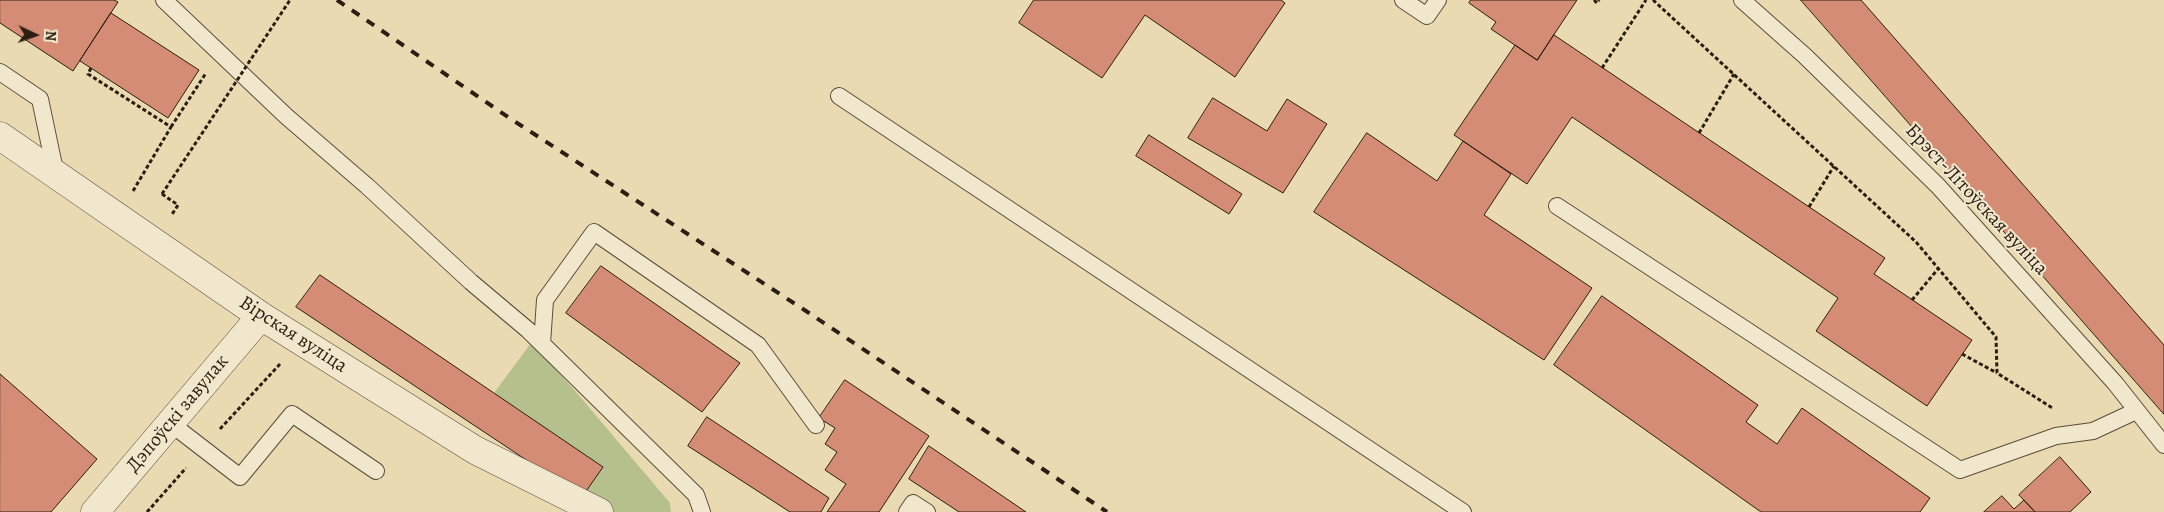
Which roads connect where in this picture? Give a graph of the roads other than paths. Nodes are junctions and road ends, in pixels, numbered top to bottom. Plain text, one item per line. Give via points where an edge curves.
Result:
1 (164, 0) edge
2 (1403, 0) edge
3 (1438, 0) edge
4 (1742, 0) edge
5 (0, 72) edge
6 (840, 96) dead end
7 (0, 136) edge
8 (56, 175) junction
9 (1557, 206) dead end
10 (261, 316) junction
11 (542, 344) junction
12 (2136, 411) junction
13 (170, 423) junction
14 (816, 425) dead end
15 (2164, 445) edge
16 (376, 471) dead end
17 (95, 512) edge
18 (599, 512) edge
19 (702, 512) edge
20 (907, 512) edge
21 (927, 512) edge
22 (1463, 512) edge

1 - 11 lane via 286,116
2 - 3 lane via 1427,16
4 - 12 lane, Брэст-Літоўская вуліца via 1805,56 1938,186 2115,383
5 - 8 lane via 40,99
6 - 22 lane
7 - 8 street, Вірская вуліца
8 - 10 street, Вірская вуліца
9 - 12 lane via 1960,470 2056,436 2093,431
10 - 13 street, Дэпоўскі завулак
10 - 18 street, Вірская вуліца via 475,450
11 - 14 lane via 544,300 594,232 758,345
11 - 19 lane via 696,495
12 - 15 lane, Брэст-Літоўская вуліца
13 - 16 lane via 240,477 292,414
13 - 17 street, Дэпоўскі завулак
20 - 21 lane via 913,503

